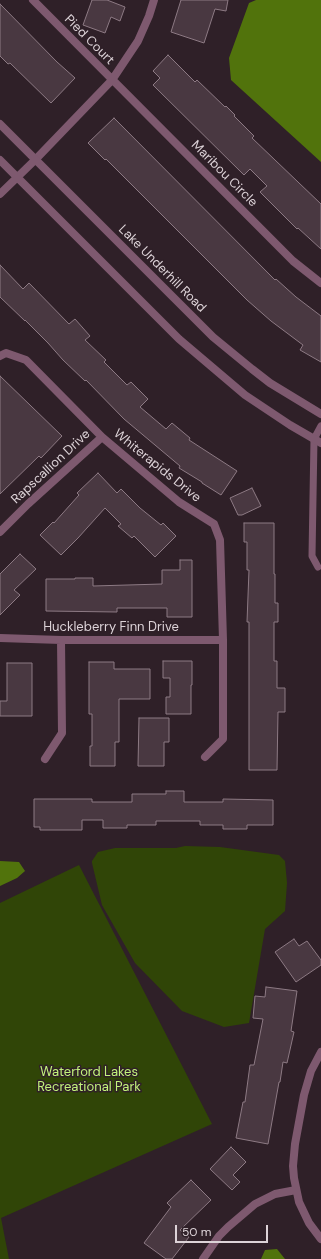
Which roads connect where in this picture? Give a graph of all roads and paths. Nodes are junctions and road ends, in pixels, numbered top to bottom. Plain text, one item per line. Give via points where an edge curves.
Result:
1 (33, 0) edge
2 (154, 0) edge
3 (112, 80) junction
4 (0, 124) edge
5 (0, 160) edge
6 (34, 160) junction
7 (17, 177) junction
8 (0, 194) edge
9 (321, 283) edge
10 (0, 356) edge
11 (321, 414) edge
12 (321, 426) edge
13 (102, 437) junction
14 (317, 441) edge
15 (0, 532) edge
16 (318, 567) dead end
17 (0, 638) edge
18 (61, 640) junction
19 (223, 640) junction
20 (205, 757) dead end
21 (46, 759) dead end
22 (321, 1052) edge
23 (296, 1190) junction
24 (321, 1239) edge
25 (203, 1259) edge

1 - 3 street, Pied Court
2 - 3 street via 138,41
3 - 6 street
3 - 9 street, Maribou Circle via 293,261
4 - 6 street, Lake Underhill Road
5 - 7 street
6 - 7 street
6 - 11 street, Lake Underhill Road via 213,337 270,383
7 - 8 street
7 - 14 street via 179,339 245,396
10 - 13 street, Whiterapids Drive via 6,353 26,360
12 - 14 lane
13 - 15 street, Rapscallion Drive
13 - 19 street, Whiterapids Drive via 179,502 214,524 220,540
14 - 16 lane via 312,556
17 - 18 street, Huckleberry Finn Drive
18 - 19 street, Huckleberry Finn Drive
18 - 21 street via 62,732
19 - 20 street, Whiterapids Drive via 223,739
22 - 23 street via 311,1071 304,1095 294,1155
23 - 24 street via 303,1212
23 - 25 street via 275,1194 256,1204 228,1228

